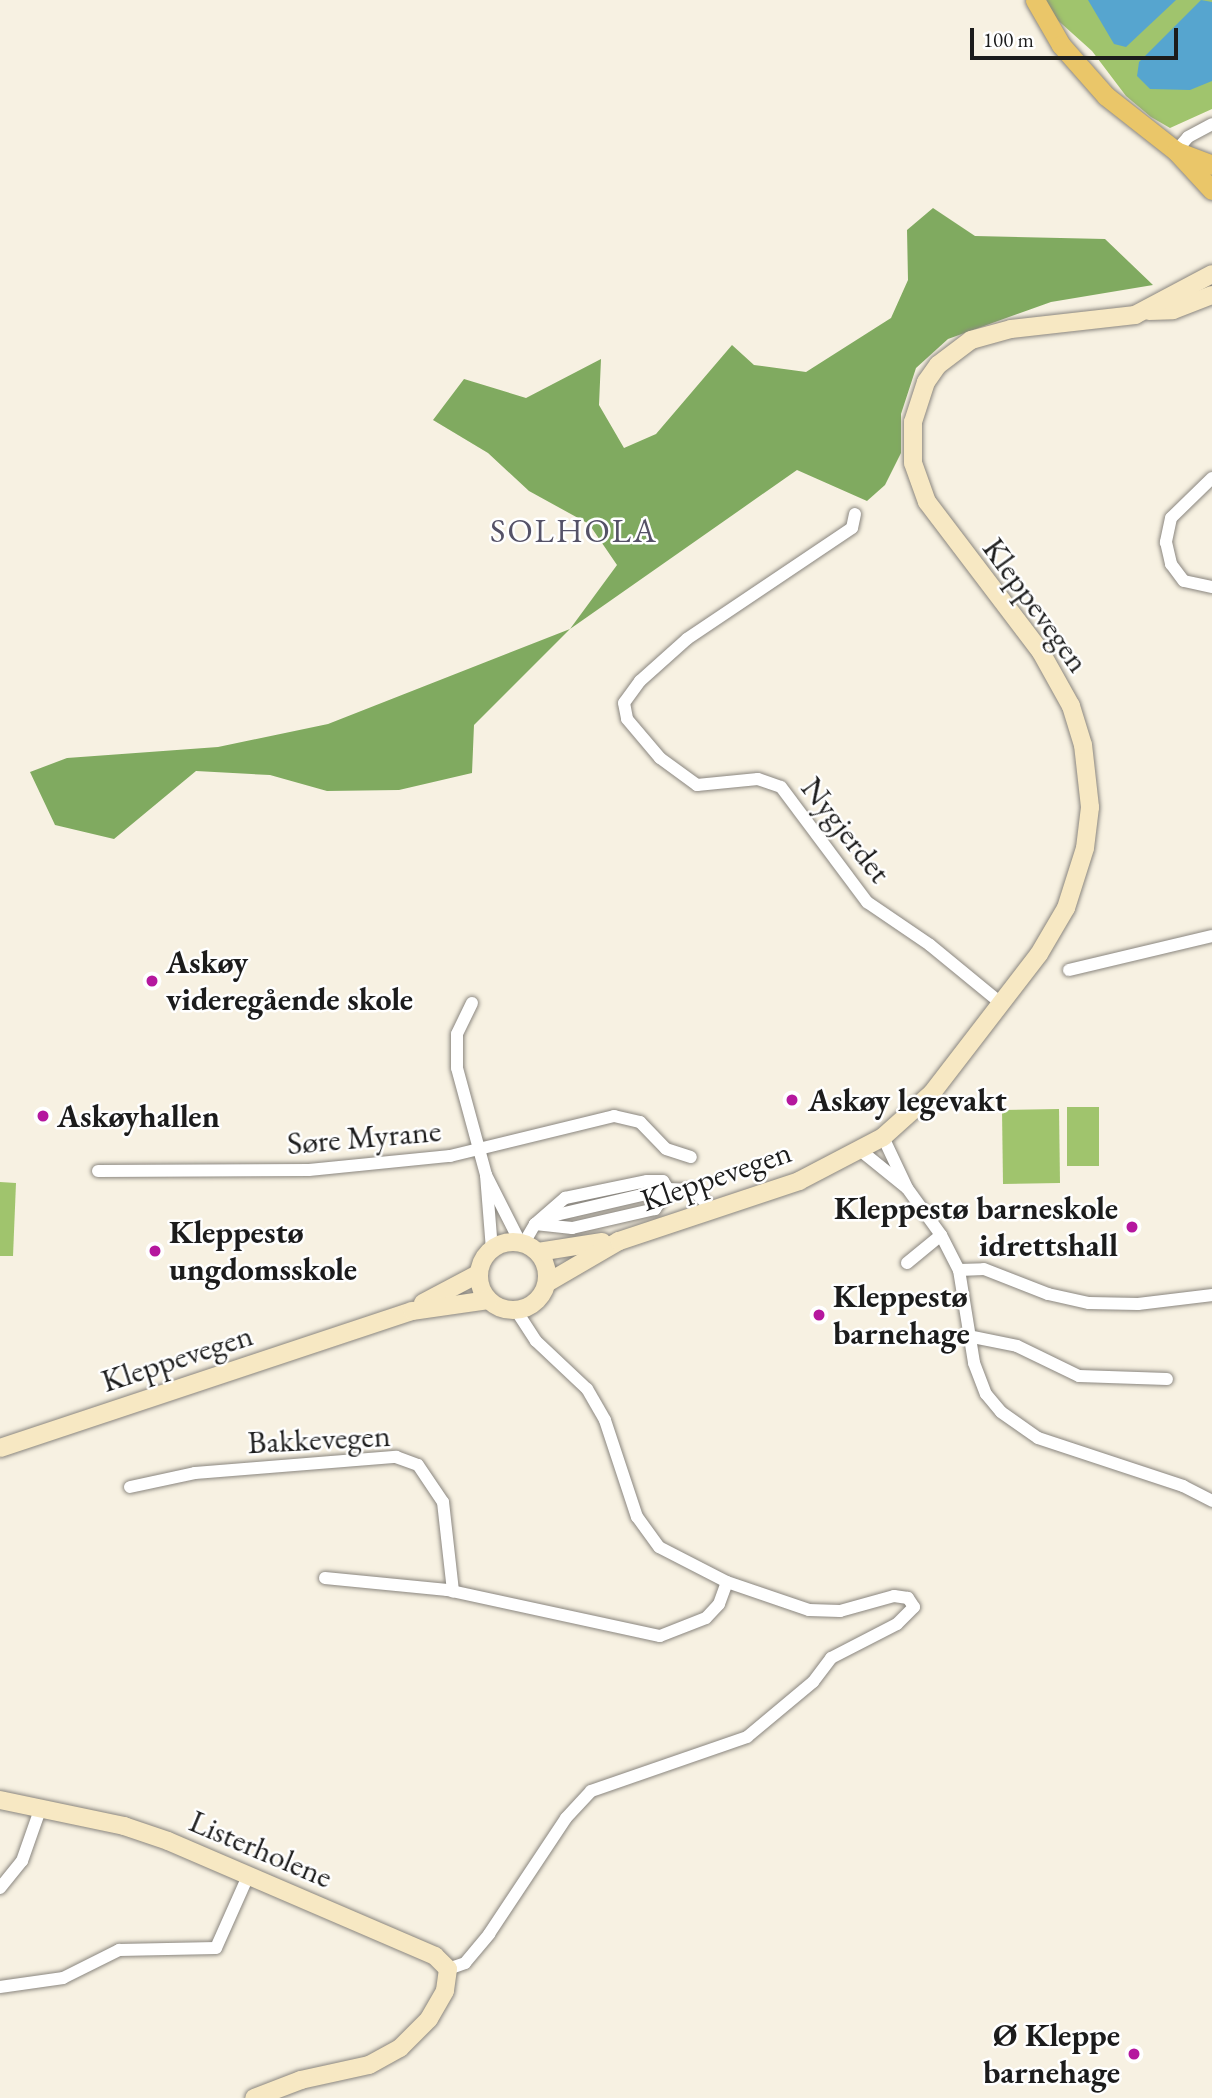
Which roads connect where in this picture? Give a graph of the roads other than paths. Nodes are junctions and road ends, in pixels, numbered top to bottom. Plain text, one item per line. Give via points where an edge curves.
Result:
1 (1035, 0) edge
2 (1212, 124) edge
3 (1176, 152) junction
4 (1212, 165) edge
5 (1212, 190) edge
6 (1212, 274) edge
7 (1212, 295) edge
8 (1145, 311) junction
9 (1212, 478) edge
10 (855, 513) dead end
11 (1212, 587) edge
12 (1212, 936) edge
13 (1069, 970) dead end
14 (472, 1003) dead end
15 (1003, 1005) junction
16 (883, 1137) junction
17 (479, 1150) junction
18 (860, 1150) junction
19 (691, 1157) dead end
20 (99, 1171) dead end
21 (486, 1175) junction
22 (907, 1188) junction
23 (668, 1189) junction
24 (713, 1210) junction
25 (535, 1224) junction
26 (941, 1235) junction
27 (620, 1241) junction
28 (527, 1246) junction
29 (492, 1248) junction
30 (907, 1263) dead end
31 (959, 1270) junction
32 (478, 1274) junction
33 (547, 1283) junction
34 (1212, 1295) edge
35 (488, 1300) junction
36 (516, 1310) junction
37 (412, 1311) junction
38 (968, 1336) junction
39 (1167, 1379) dead end
40 (0, 1448) edge
41 (130, 1487) dead end
42 (1212, 1501) edge
43 (325, 1578) dead end
44 (727, 1582) junction
45 (453, 1591) junction
46 (0, 1800) edge
47 (40, 1811) junction
48 (249, 1874) junction
49 (0, 1888) edge
50 (448, 1969) junction
51 (0, 1987) edge
52 (254, 2098) edge

1 - 3 main road via 1061,45 1090,79
2 - 3 street via 1188,137
3 - 4 main road
3 - 5 main road
6 - 8 main road, Kleppevegen
7 - 8 main road, Kleppevegen via 1173,310
8 - 15 main road, Kleppevegen via 1011,328 971,340 938,365 926,382 913,422 911,442 918,483 937,520 1015,617 1062,686 1078,725 1087,766 1088,828 1074,889 1039,954
9 - 11 street via 1171,518 1166,542 1171,564 1184,581
10 - 15 street, Nygjerdet via 852,528 748,600 716,615 640,681 624,703 627,719 660,758 697,785 758,779 780,787 867,902 930,945
12 - 13 street
14 - 17 street, Søre Myrane via 457,1034 455,1057
15 - 16 main road, Kleppevegen via 932,1093
16 - 18 main road, Kleppevegen
16 - 22 street
17 - 19 street, Kleppevegen via 620,1116 640,1122 666,1149
17 - 20 street, Søre Myrane via 309,1170
17 - 21 street
18 - 22 street
18 - 24 main road, Kleppevegen via 799,1181
21 - 28 street
21 - 29 street
22 - 26 street
23 - 24 street via 693,1190
23 - 25 street via 655,1209 572,1228
23 - 25 street via 663,1181 647,1181 565,1198
24 - 27 main road, Kleppevegen
25 - 28 street
26 - 30 street
26 - 31 street
27 - 28 main road, Kleppevegen
27 - 33 main road, Kleppevegen
28 - 29 main road
28 - 33 main road via 545,1265
29 - 32 main road
31 - 34 street via 984,1269 1048,1294 1090,1303 1138,1304
31 - 38 street
32 - 35 main road
32 - 37 main road, Kleppevegen
33 - 36 main road via 536,1301
35 - 36 main road
35 - 37 main road, Kleppevegen
36 - 44 street via 545,1348 581,1381 601,1412 637,1517 649,1537 670,1555
37 - 40 main road, Kleppevegen
38 - 39 street via 1017,1346 1079,1376
38 - 42 street via 986,1394 1021,1428 1065,1449 1183,1486
41 - 45 street, Bakkevegen via 195,1473 396,1457 418,1465 443,1502
43 - 45 street
44 - 45 street via 724,1596 706,1618 660,1636
44 - 50 street via 809,1609 840,1611 894,1596 908,1598 914,1607 897,1624 831,1658 813,1682 747,1737 591,1791 560,1826 489,1934 465,1963
46 - 47 main road, Listerholene
47 - 48 main road, Listerholene via 140,1830
47 - 49 street via 22,1861
48 - 50 main road, Listerholene via 435,1956
48 - 51 street via 216,1948 119,1950 63,1978
50 - 52 main road via 445,1991 435,2009 400,2048 369,2065 301,2080

